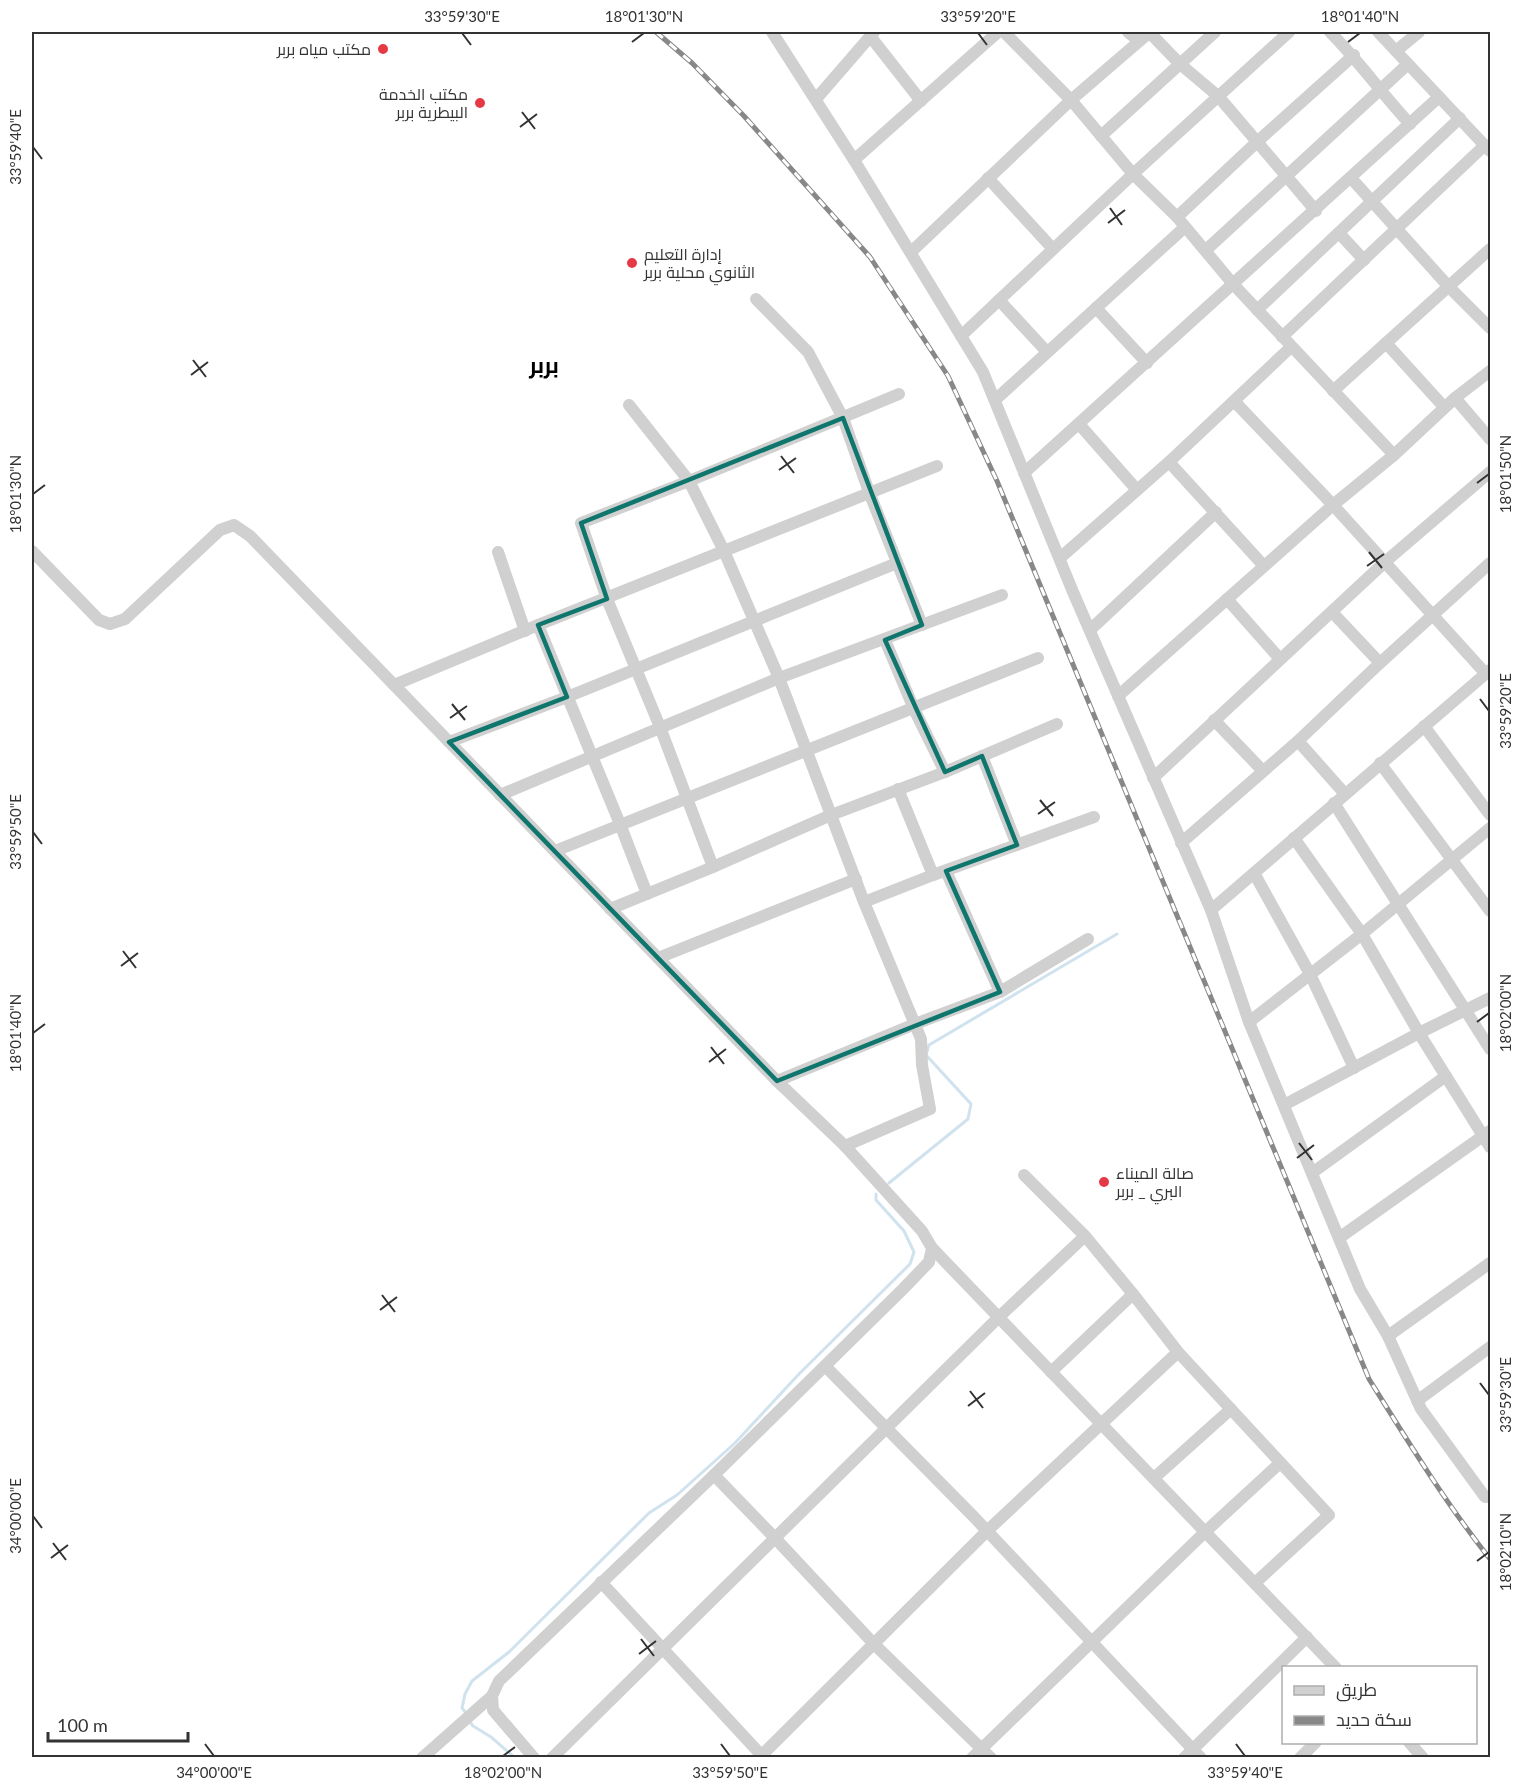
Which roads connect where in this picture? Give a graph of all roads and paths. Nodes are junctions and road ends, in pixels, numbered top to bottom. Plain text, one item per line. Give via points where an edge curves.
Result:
1 (772, 32) edge
2 (1004, 32) edge
3 (1128, 32) edge
4 (1150, 32) edge
5 (1215, 32) edge
6 (1289, 32) edge
7 (1330, 32) edge
8 (1378, 32) edge
9 (1419, 32) edge
10 (872, 34) edge
11 (989, 34) edge
12 (1139, 41) junction
13 (1396, 51) junction
14 (1354, 55) junction
15 (1180, 64) junction
16 (1408, 64) junction
17 (1379, 90) junction
18 (1218, 96) junction
19 (1439, 97) junction
20 (816, 99) junction
21 (1071, 100) junction
22 (921, 101) junction
23 (1460, 118) junction
24 (1410, 124) junction
25 (1101, 136) junction
26 (1258, 141) junction
27 (1488, 148) edge
28 (854, 160) junction
29 (1133, 174) junction
30 (1286, 176) junction
31 (988, 178) junction
32 (1351, 178) junction
33 (1372, 202) junction
34 (1316, 211) junction
35 (1177, 217) junction
36 (1185, 227) junction
37 (1396, 229) junction
38 (1339, 233) junction
39 (1053, 249) junction
40 (1491, 249) edge
41 (1206, 250) junction
42 (911, 252) junction
43 (1364, 260) junction
44 (1233, 284) junction
45 (1449, 286) junction
46 (756, 299) dead end
47 (999, 300) junction
48 (1096, 308) junction
49 (1257, 310) junction
50 (1491, 328) edge
51 (961, 336) junction
52 (1282, 337) junction
53 (1386, 343) junction
54 (1291, 347) junction
55 (1047, 352) junction
56 (1148, 363) junction
57 (1491, 371) edge
58 (1333, 391) junction
59 (899, 394) dead end
60 (1455, 398) junction
61 (994, 400) junction
62 (1234, 401) junction
63 (628, 405) dead end
64 (1444, 407) junction
65 (843, 418) junction
66 (1079, 424) junction
67 (1491, 439) edge
68 (1394, 455) junction
69 (1169, 462) junction
70 (937, 466) dead end
71 (1491, 472) edge
72 (1024, 473) junction
73 (690, 481) junction
74 (1137, 490) junction
75 (869, 492) junction
76 (1333, 505) junction
77 (1216, 512) junction
78 (32, 551) edge
79 (724, 551) junction
80 (498, 552) dead end
81 (1060, 558) junction
82 (1385, 562) junction
83 (897, 563) junction
84 (1491, 563) edge
85 (1264, 566) junction
86 (1002, 595) dead end
87 (607, 599) junction
88 (1227, 599) junction
89 (1332, 612) junction
90 (1432, 614) junction
91 (754, 620) junction
92 (538, 625) junction
93 (922, 625) junction
94 (525, 630) junction
95 (1089, 630) junction
96 (885, 640) junction
97 (1038, 658) dead end
98 (1280, 659) junction
99 (1380, 663) junction
100 (636, 668) junction
101 (1488, 672) edge
102 (779, 678) junction
103 (394, 685) junction
104 (1118, 696) junction
105 (567, 697) junction
106 (914, 709) junction
107 (1214, 720) junction
108 (1057, 724) dead end
109 (1424, 726) junction
110 (660, 727) junction
111 (1298, 741) junction
112 (449, 742) junction
113 (807, 751) junction
114 (591, 756) junction
115 (982, 756) junction
116 (1380, 763) junction
117 (1263, 771) junction
118 (945, 772) junction
119 (1153, 778) junction
120 (898, 789) junction
121 (1345, 794) junction
122 (500, 795) junction
123 (687, 798) junction
124 (1334, 803) junction
125 (831, 815) junction
126 (1491, 815) edge
127 (1094, 817) dead end
128 (620, 824) junction
129 (1491, 828) edge
130 (1294, 838) junction
131 (1181, 843) junction
132 (1017, 845) junction
133 (555, 851) junction
134 (1453, 858) junction
135 (713, 867) junction
136 (946, 871) junction
137 (1254, 873) junction
138 (933, 875) junction
139 (856, 879) junction
140 (647, 894) junction
141 (864, 902) junction
142 (1397, 904) junction
143 (610, 909) junction
144 (1211, 910) junction
145 (1491, 911) edge
146 (1362, 934) junction
147 (1088, 939) dead end
148 (658, 958) junction
149 (1310, 974) junction
150 (1000, 992) junction
151 (1491, 998) edge
152 (1466, 1010) junction
153 (1249, 1022) junction
154 (915, 1023) junction
155 (1419, 1033) junction
156 (1491, 1049) edge
157 (1354, 1068) junction
158 (1446, 1076) junction
159 (777, 1082) junction
160 (1284, 1106) junction
161 (1488, 1138) edge
162 (845, 1146) junction
163 (1312, 1173) junction
164 (1024, 1175) dead end
165 (1085, 1236) junction
166 (1339, 1238) junction
167 (932, 1248) junction
168 (1491, 1263) edge
169 (1133, 1294) junction
170 (999, 1317) junction
171 (1388, 1336) junction
172 (1491, 1347) edge
173 (1178, 1352) junction
174 (825, 1366) junction
175 (1052, 1372) junction
176 (1417, 1401) junction
177 (1231, 1410) junction
178 (1101, 1424) junction
179 (885, 1428) junction
180 (1280, 1463) junction
181 (714, 1475) junction
182 (1154, 1478) junction
183 (1491, 1497) edge
184 (987, 1531) junction
185 (1205, 1532) junction
186 (774, 1537) junction
187 (601, 1582) junction
188 (1255, 1583) junction
189 (1307, 1637) junction
190 (1092, 1642) junction
191 (873, 1644) junction
192 (663, 1647) junction
193 (1334, 1666) edge
194 (492, 1696) junction
195 (1315, 1744) edge
196 (982, 1755) edge
197 (1193, 1755) edge
198 (761, 1757) edge
199 (422, 1758) edge
200 (534, 1758) edge
201 (552, 1758) edge
202 (1300, 1758) edge

1 - 20 street
2 - 21 street
3 - 12 street
4 - 12 street
4 - 15 street
5 - 15 street
6 - 18 street
7 - 14 street
8 - 13 street
9 - 13 street
10 - 20 street
10 - 22 street
11 - 22 street
12 - 21 street
13 - 16 street
14 - 17 street
14 - 26 street
15 - 18 street
15 - 25 street
16 - 17 street
16 - 19 street
17 - 24 street
17 - 30 street
18 - 26 street
18 - 29 street
19 - 23 street
19 - 24 street
20 - 28 street
21 - 25 street
21 - 31 street
22 - 28 street
23 - 27 street
23 - 33 street
24 - 32 street
25 - 29 street
26 - 30 street
26 - 35 street
27 - 37 street
28 - 42 street
29 - 35 street
29 - 39 street
30 - 34 street
30 - 41 street
31 - 39 street
31 - 42 street
32 - 33 street
32 - 34 street
33 - 37 street
33 - 38 street
34 - 44 street
35 - 36 street
36 - 41 street
36 - 48 street
37 - 43 street
37 - 45 street
38 - 43 street
38 - 49 street
39 - 47 street
40 - 45 street
41 - 44 street
42 - 51 street
43 - 52 street
44 - 49 street
44 - 56 street
45 - 50 street
45 - 53 street
46 - 65 street via 808,352
47 - 51 street
47 - 55 street
48 - 55 street
48 - 56 street
49 - 52 street
51 - 61 street via 983,372
52 - 54 street
53 - 58 street
53 - 64 street
54 - 58 street
54 - 62 street
55 - 61 street
56 - 66 street
57 - 60 street
58 - 68 street
59 - 65 street
60 - 64 street
60 - 67 street
61 - 72 street
62 - 69 street
62 - 76 street
63 - 73 street
64 - 68 street
65 - 73 street
65 - 75 street
66 - 72 street
66 - 74 street
68 - 76 street
69 - 74 street
69 - 77 street
70 - 75 street
71 - 82 street
72 - 81 street
73 - 79 street
73 - 87 street via 581,523
74 - 81 street
75 - 79 street
75 - 83 street
76 - 82 street
76 - 85 street
77 - 85 street
77 - 95 street
78 - 103 street via 99,620 110,624 125,619 220,530 234,525 250,536
79 - 87 street
79 - 91 street
80 - 94 street
81 - 95 street
82 - 89 street
82 - 90 street
83 - 91 street
83 - 93 street
84 - 90 street
85 - 88 street
86 - 93 street
87 - 92 street
87 - 100 street
88 - 98 street
88 - 104 street
89 - 98 street
89 - 99 street
90 - 99 street
90 - 101 street
91 - 100 street
91 - 102 street
92 - 94 street
92 - 105 street
93 - 96 street
94 - 103 street
95 - 104 street
96 - 102 street
96 - 106 street
97 - 106 street
98 - 107 street
99 - 111 street
100 - 105 street
100 - 110 street
101 - 109 street
102 - 110 street
102 - 113 street
103 - 112 street
104 - 119 street
105 - 112 street
105 - 114 street
106 - 113 street
106 - 118 street
107 - 117 street
107 - 119 street
108 - 115 street
109 - 116 street
109 - 126 street
110 - 114 street
110 - 123 street
111 - 117 street
111 - 121 street
112 - 122 street
113 - 123 street
113 - 125 street
114 - 122 street
114 - 128 street
115 - 118 street
115 - 132 street
116 - 121 street
116 - 134 street
117 - 131 street
118 - 120 street
119 - 131 street
120 - 125 street
120 - 138 street
121 - 124 street
122 - 133 street
123 - 128 street
123 - 135 street
124 - 130 street
124 - 142 street
125 - 135 street
125 - 139 street
127 - 132 street
128 - 133 street
128 - 140 street
129 - 134 street
130 - 137 street
130 - 146 street
131 - 144 street
132 - 136 street
133 - 143 street
134 - 142 street
134 - 145 street
135 - 140 street
136 - 138 street
136 - 150 street
137 - 144 street
137 - 149 street
138 - 141 street
139 - 141 street
139 - 148 street
140 - 143 street
141 - 154 street
142 - 146 street
142 - 152 street
143 - 148 street
144 - 153 street
146 - 149 street
146 - 155 street
147 - 150 street
148 - 159 street
149 - 153 street
149 - 157 street
150 - 154 street
151 - 152 street
152 - 155 street
152 - 156 street
153 - 160 street
154 - 159 street
154 - 162 street via 921,1039 930,1110
155 - 157 street
155 - 158 street
157 - 160 street
158 - 161 street
158 - 163 street
159 - 162 street
160 - 163 street
161 - 166 street
162 - 167 street via 922,1231
163 - 166 street
164 - 165 street
165 - 169 street
165 - 170 street
166 - 171 street via 1360,1289
167 - 170 street
167 - 174 street via 929,1262
168 - 171 street
169 - 173 street
169 - 175 street
170 - 175 street
170 - 179 street
171 - 176 street
172 - 176 street
173 - 177 street
173 - 178 street
174 - 179 street
174 - 181 street
175 - 178 street
176 - 183 street via 1485,1497
177 - 180 street
177 - 182 street
178 - 182 street
178 - 184 street
179 - 184 street
179 - 186 street
180 - 185 street
180 - 188 street via 1329,1515
181 - 186 street
181 - 187 street
182 - 185 street
184 - 190 street
184 - 191 street
185 - 188 street
185 - 190 street
186 - 191 street
186 - 192 street
187 - 192 street
187 - 194 street via 499,1681
188 - 189 street
189 - 193 street
189 - 197 street
190 - 196 street
190 - 197 street
191 - 196 street
191 - 198 street
192 - 198 street
192 - 201 street
194 - 199 street
194 - 200 street via 493,1710
195 - 202 street

